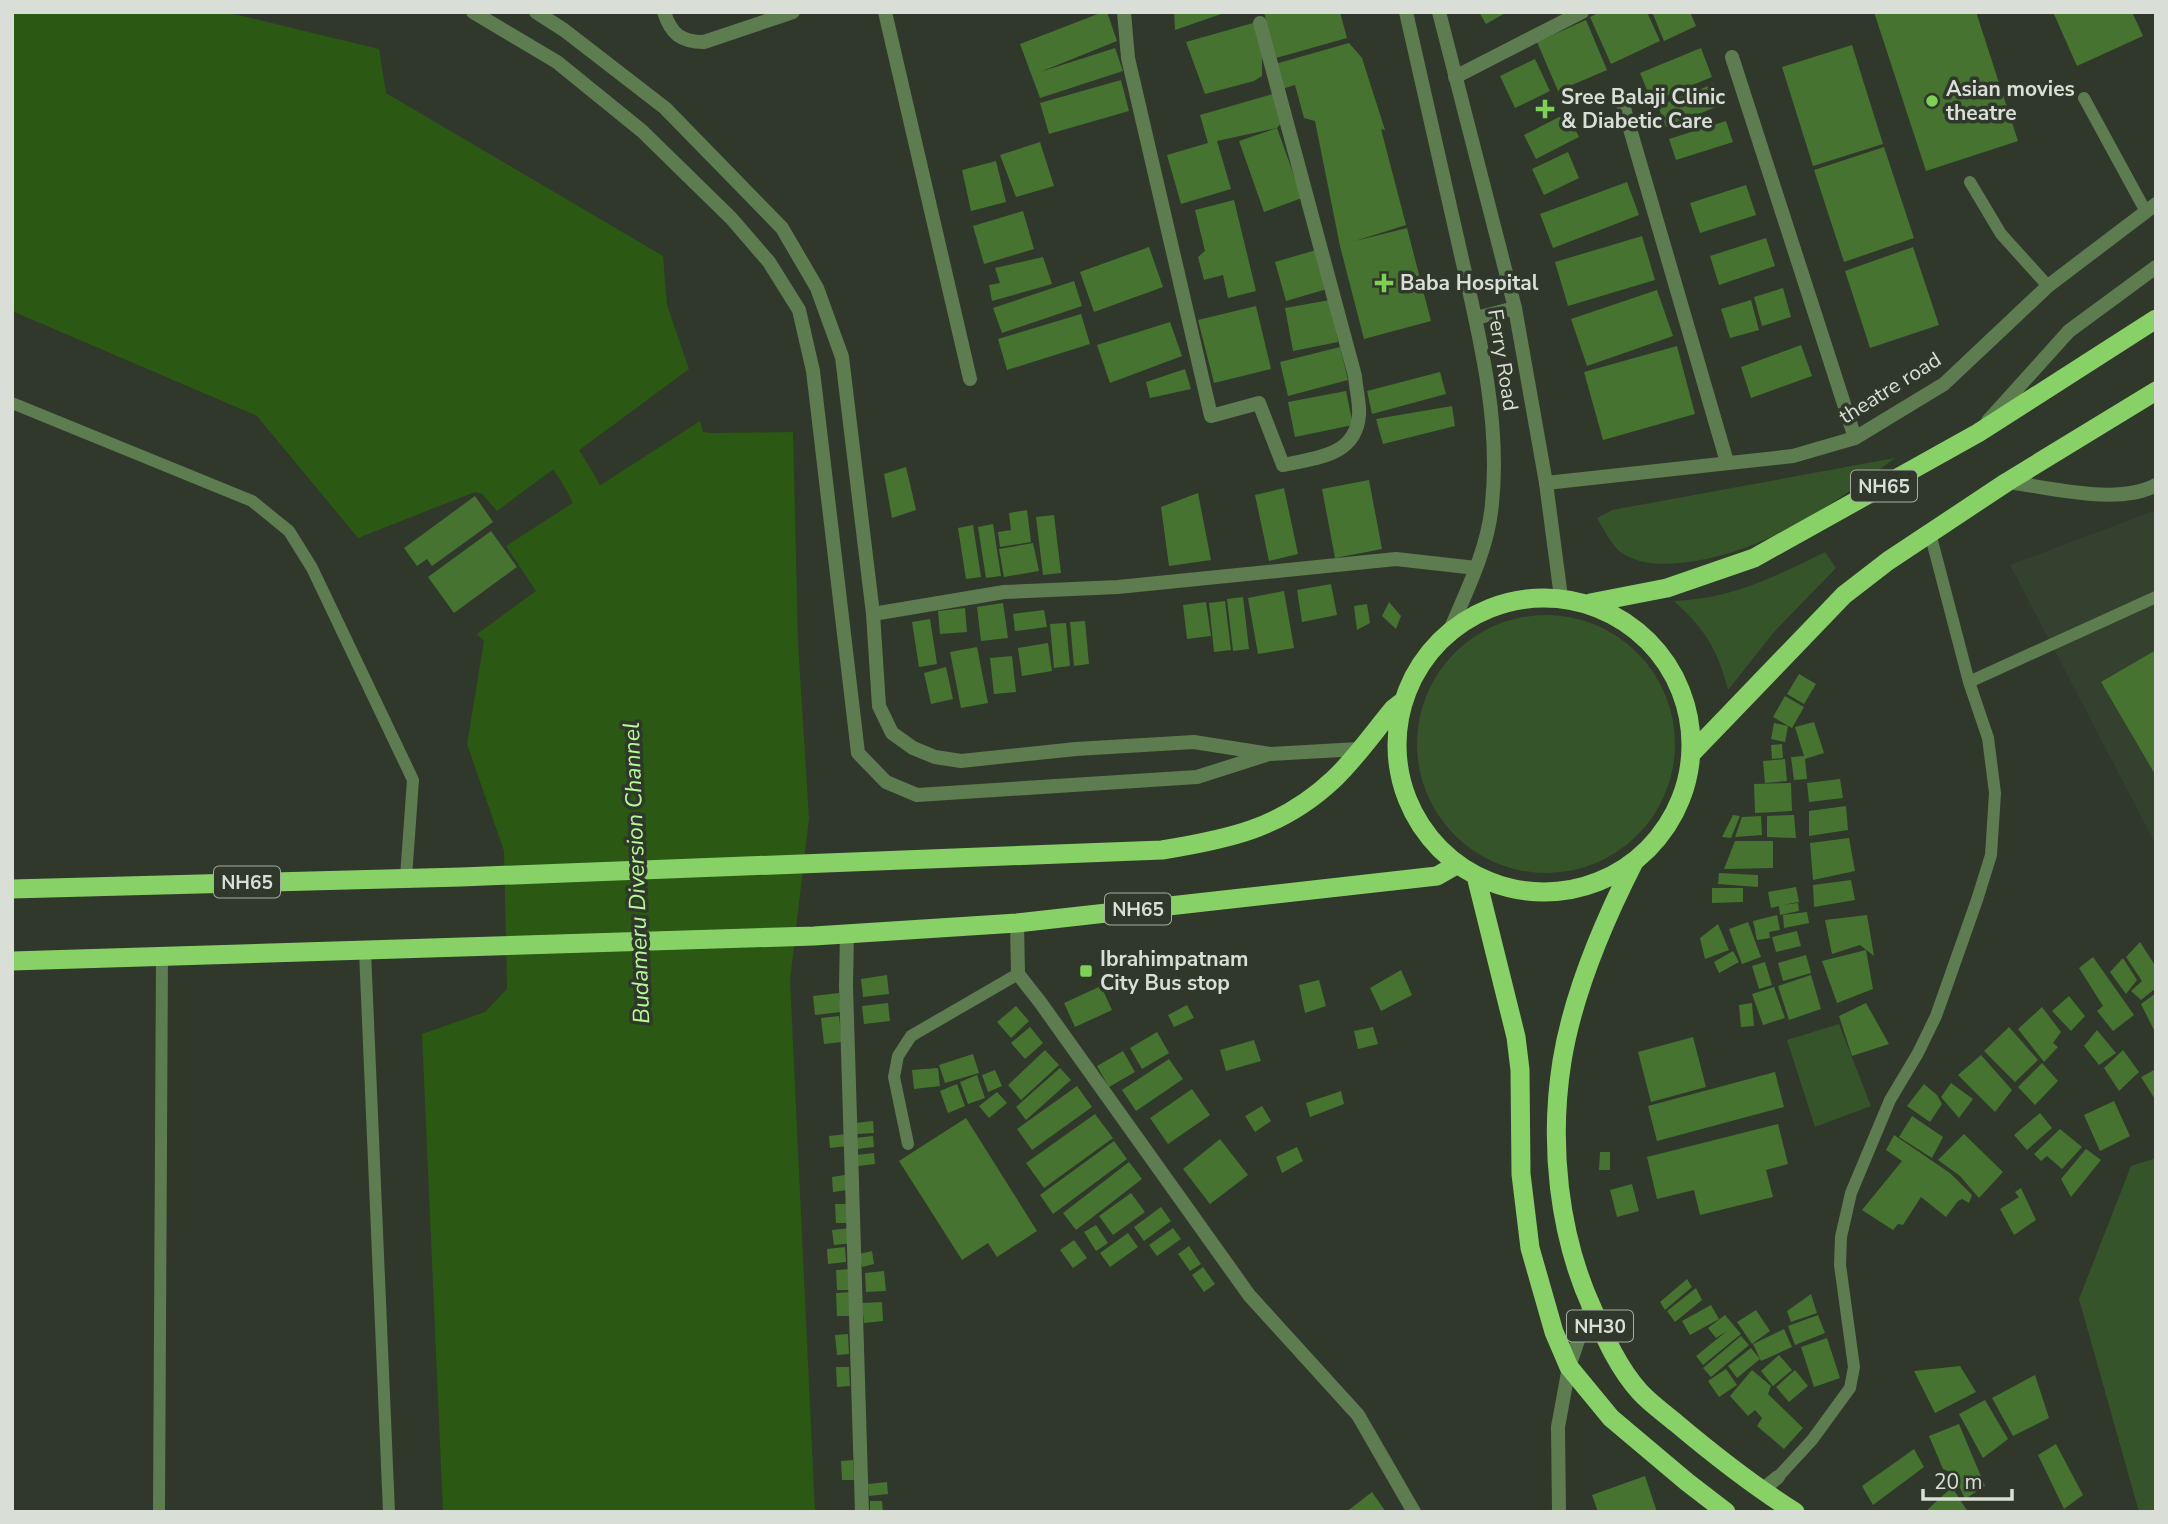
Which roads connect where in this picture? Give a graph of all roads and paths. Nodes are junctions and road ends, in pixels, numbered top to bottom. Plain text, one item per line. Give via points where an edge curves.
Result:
1 (473, 12) edge
2 (536, 12) edge
3 (664, 12) edge
4 (793, 12) edge
5 (885, 12) edge
6 (1124, 12) edge
7 (1406, 12) edge
8 (1439, 12) edge
9 (1582, 12) edge
10 (1260, 23) dead end
11 (1732, 57) dead end
12 (1455, 77) junction
13 (1621, 98) dead end
14 (2084, 98) dead end
15 (1970, 182) dead end
16 (2150, 207) edge
17 (2156, 267) edge
18 (2048, 286) junction
19 (1515, 309) junction
20 (1476, 318) junction
21 (2156, 319) edge
22 (970, 379) dead end
23 (2156, 391) edge
24 (12, 403) edge
25 (1978, 433) junction
26 (1854, 438) junction
27 (1727, 462) junction
28 (2007, 482) junction
29 (1546, 483) junction
30 (2156, 485) edge
31 (1930, 533) junction
32 (1476, 568) junction
33 (1561, 597) junction
34 (2156, 597) edge
35 (1590, 603) junction
36 (873, 614) junction
37 (1450, 630) junction
38 (1969, 682) junction
39 (1402, 702) junction
40 (1359, 749) junction
41 (1692, 753) junction
42 (1270, 754) junction
43 (1634, 862) junction
44 (1458, 864) junction
45 (1476, 876) junction
46 (406, 877) junction
47 (12, 889) edge
48 (1017, 923) junction
49 (847, 933) junction
50 (365, 951) junction
51 (162, 957) junction
52 (12, 961) edge
53 (1018, 974) junction
54 (908, 1144) dead end
55 (1590, 1305) junction
56 (1569, 1367) junction
57 (1778, 1477) joint
58 (1761, 1491) junction
59 (159, 1512) edge
60 (389, 1512) edge
61 (862, 1512) edge
62 (1414, 1512) edge
63 (1559, 1512) edge
64 (1726, 1512) edge
65 (1795, 1512) edge

1 - 42 street via 557,62 642,131 769,262 799,310 813,371 858,753 886,782 917,795 1198,777
2 - 36 street via 665,108 782,228 817,288 842,357
3 - 4 street via 675,35 704,43
5 - 22 street
6 - 10 street via 1128,58 1211,416 1259,403 1283,465 1324,456 1347,445 1356,433 1359,414 1355,376
7 - 20 street, Ferry Road
8 - 12 street, Ferry Road
9 - 12 street
11 - 26 street
12 - 19 street, Ferry Road
13 - 27 street
14 - 16 lane
15 - 18 lane via 2001,234
16 - 18 street, theatre road
17 - 25 street via 2068,331
18 - 26 street, theatre road via 1944,384
19 - 20 street
19 - 29 street, Ferry Road
20 - 32 street, Ferry Road via 1495,459 1492,506
21 - 25 highway, NH65
23 - 28 highway
24 - 46 lane via 251,500 289,531 312,568 413,780
25 - 35 highway, NH65 via 1754,558 1667,588
26 - 27 street, theatre road via 1793,456
27 - 29 street, theatre road
28 - 30 street via 2096,494 2122,494
28 - 31 highway
29 - 33 street, Ferry Road
31 - 38 lane
31 - 41 highway via 1844,595
32 - 36 street via 1396,559 1118,587 1004,592
32 - 37 street, Ferry Road
33 - 35 highway, NH65
33 - 37 highway, NH65 via 1503,602
34 - 38 lane
35 - 41 highway, NH65 via 1625,620 1655,645 1676,677 1689,714
36 - 42 street via 879,705 892,733 936,757 961,761 1194,741
37 - 39 highway, NH65 via 1421,662
38 - 57 lane via 1990,752 1995,793 1991,856 1936,1016 1890,1100 1851,1193 1840,1265 1854,1367 1850,1388
39 - 40 highway, NH65
39 - 44 highway, NH65 via 1396,742 1401,783 1417,821
40 - 42 street
40 - 46 highway, NH65 via 1336,777 1291,813 1224,839 1162,850
41 - 43 highway, NH65 via 1675,814
43 - 45 highway, NH65 via 1597,882 1557,892 1515,890
43 - 55 highway, NH30 via 1607,915 1562,1060 1557,1114 1559,1171 1567,1240
44 - 45 highway, NH65
44 - 48 highway, NH65 via 1437,876
45 - 56 highway, NH30 via 1516,1037 1521,1174 1530,1248
46 - 47 highway, NH65
48 - 49 highway, NH65
48 - 53 street
49 - 50 highway, NH65
49 - 61 street
50 - 51 highway, NH65
50 - 60 lane
51 - 52 highway, NH65
51 - 59 lane
53 - 54 lane via 911,1036 898,1056 894,1077
53 - 62 street via 1249,1295 1358,1415
55 - 56 street
55 - 58 highway, NH30 via 1610,1348 1640,1392
56 - 63 street via 1558,1427
56 - 64 highway, NH30 via 1611,1418
57 - 58 street
58 - 65 highway, NH30

